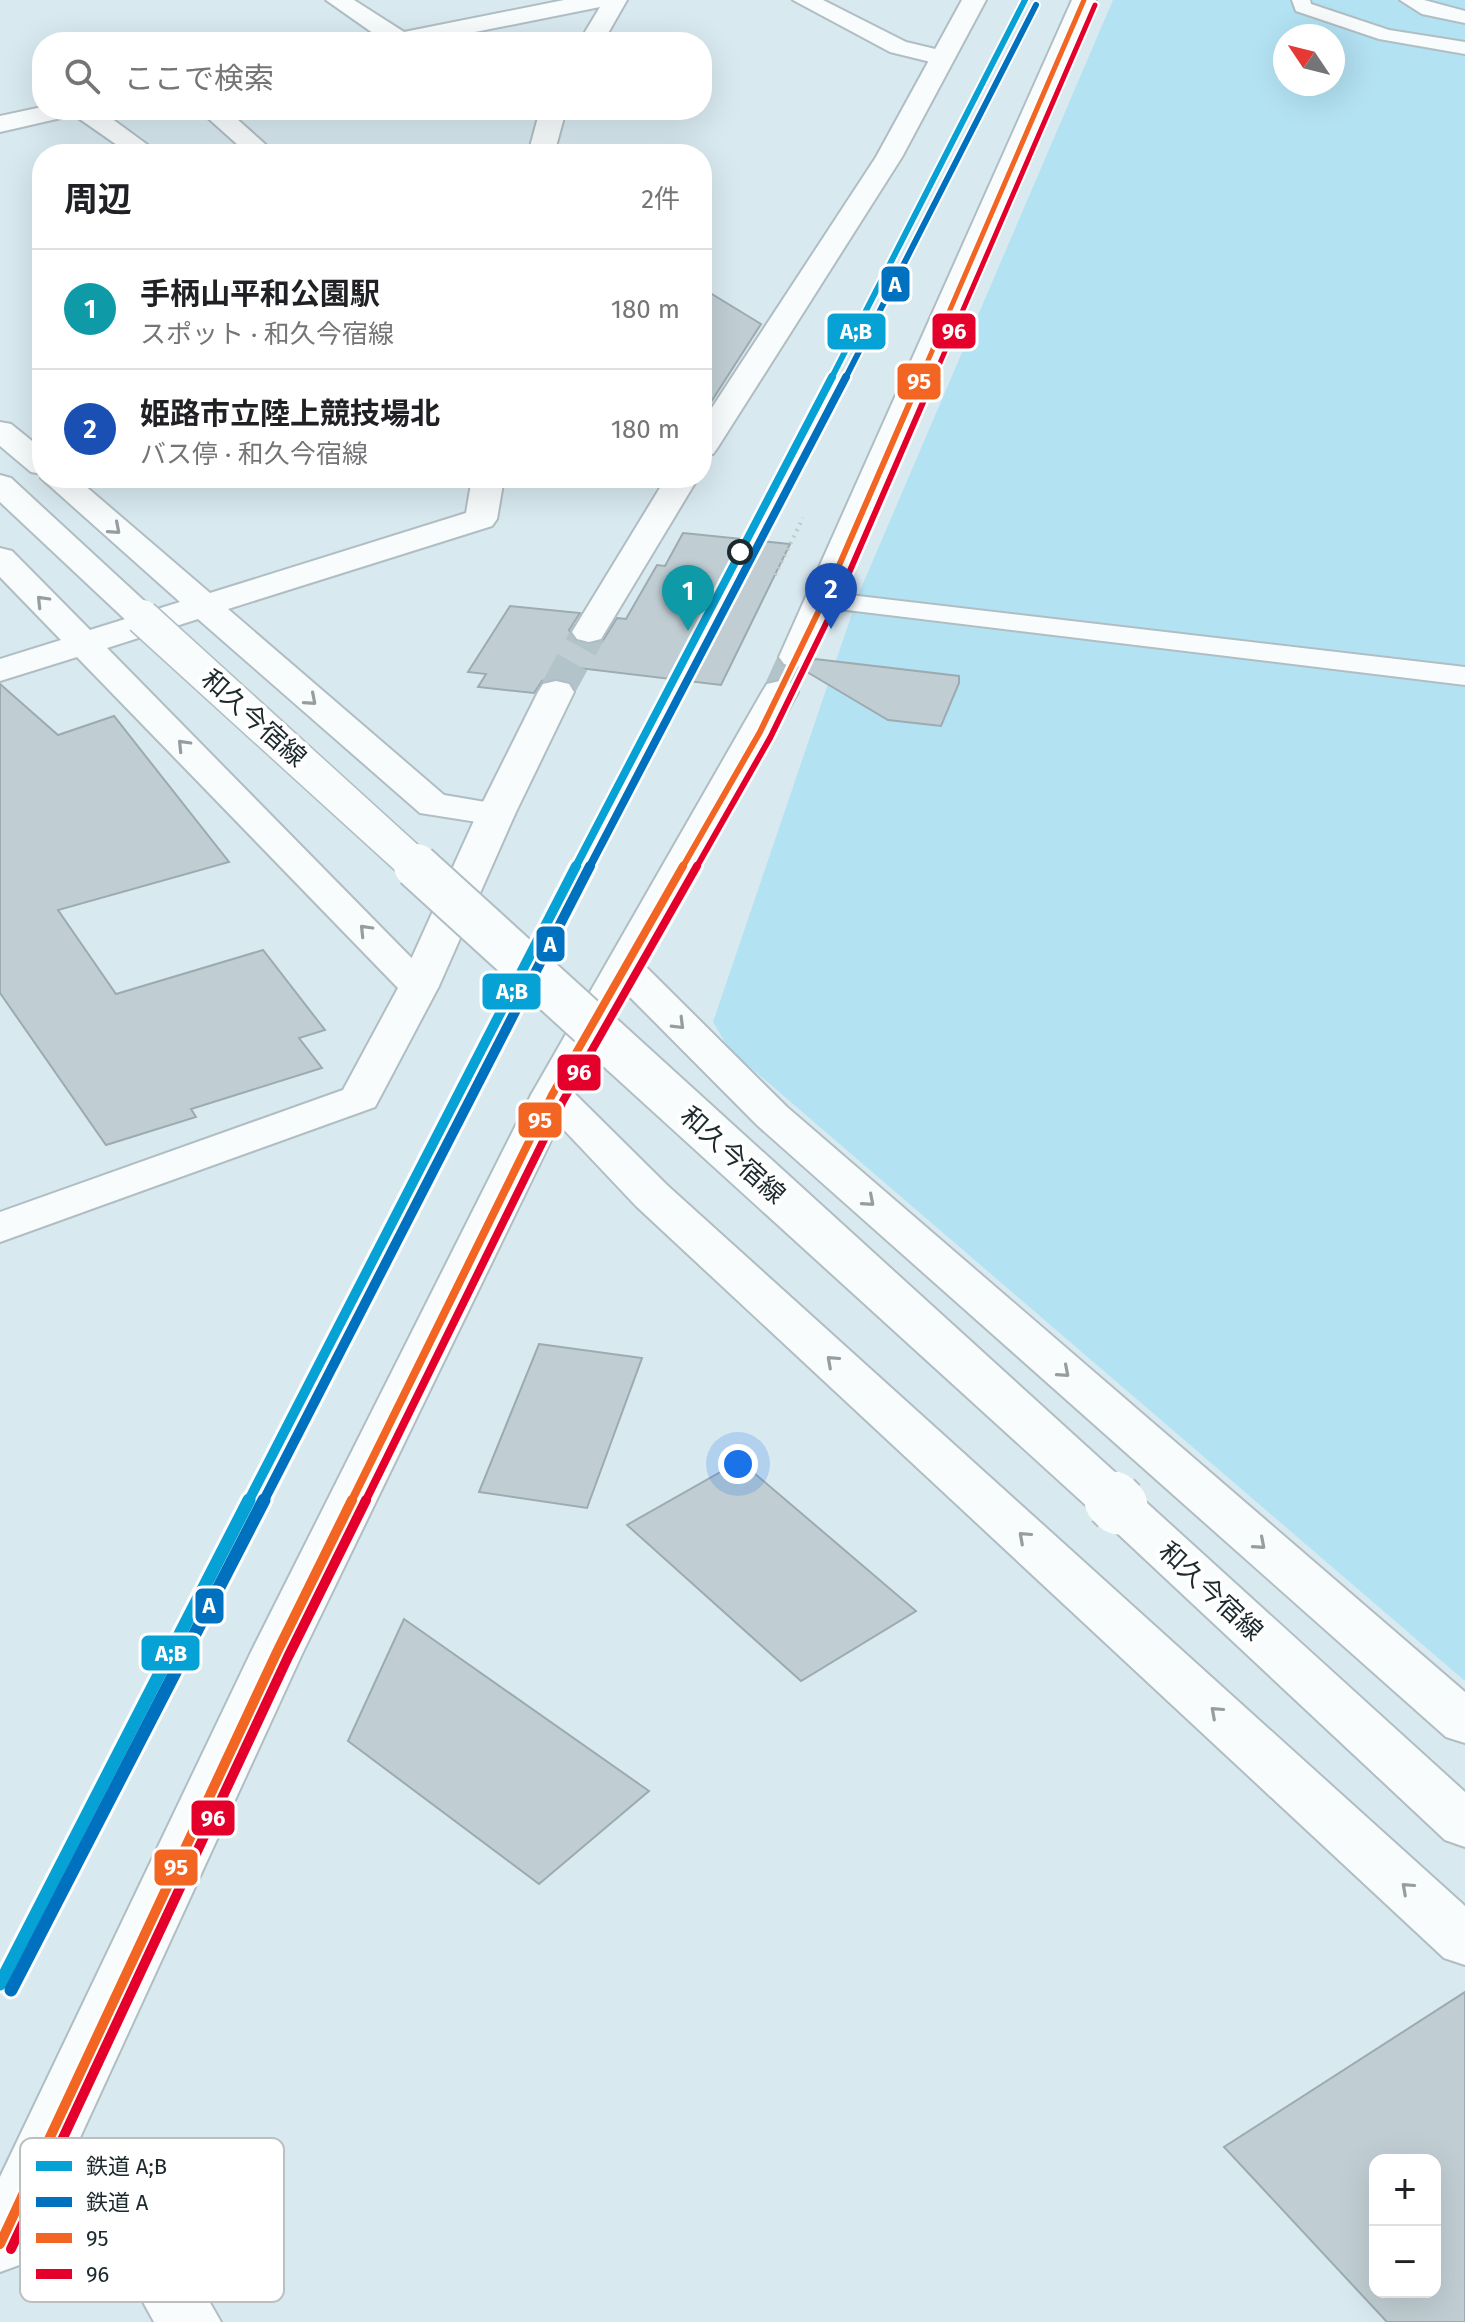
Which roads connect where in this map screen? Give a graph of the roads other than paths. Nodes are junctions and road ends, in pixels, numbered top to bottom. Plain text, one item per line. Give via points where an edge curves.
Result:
1 (338, 0) edge
2 (599, 0) edge
3 (615, 0) edge
4 (805, 0) edge
5 (974, 0) edge
6 (1084, 0) edge
7 (1301, 0) edge
8 (1337, 0) edge
9 (1409, 0) edge
10 (1465, 17) edge
11 (1465, 28) edge
12 (382, 32) edge
13 (440, 32) edge
14 (597, 32) edge
15 (1465, 48) edge
16 (943, 58) junction
17 (32, 117) edge
18 (98, 120) edge
19 (224, 120) edge
20 (548, 120) edge
21 (0, 124) edge
22 (132, 144) edge
23 (251, 144) edge
24 (543, 144) edge
25 (0, 431) edge
26 (712, 431) edge
27 (32, 457) edge
28 (0, 485) edge
29 (68, 488) edge
30 (486, 488) edge
31 (676, 488) edge
32 (0, 558) edge
33 (838, 602) junction
34 (203, 607) junction
35 (589, 632) tunnel mouth
36 (84, 644) junction
37 (0, 670) edge
38 (1465, 676) edge
39 (556, 692) tunnel mouth
40 (496, 814) junction
41 (624, 968) junction
42 (419, 986) junction
43 (552, 1095) junction
44 (0, 1228) edge
45 (1465, 1723) edge
46 (1465, 1825) edge
47 (1465, 1941) edge
48 (50, 2138) edge
49 (20, 2201) edge
50 (0, 2244) edge
51 (177, 2302) edge
52 (189, 2322) edge

1 - 12 street
2 - 13 street
3 - 14 street
4 - 16 street via 898,47
5 - 16 street
6 - 33 street
7 - 15 lane via 1303,7 1348,25
8 - 11 lane via 1381,20
9 - 10 lane
16 - 26 street via 889,157
17 - 21 street
18 - 22 street
19 - 23 street
20 - 24 street
25 - 27 street
28 - 46 street, 和久今宿線, bridge
29 -> 34 street
30 - 34 street via 481,519
31 - 35 street
36 -> 32 street
33 - 38 lane
33 - 41 street via 788,674
34 - 36 street
34 -> 40 street via 433,805
36 - 37 street
42 -> 36 street
39 - 40 street
40 - 42 street
41 - 43 street
41 -> 45 street via 772,1116
42 - 44 street via 360,1098
47 -> 43 street via 652,1196
43 - 48 street via 277,1652
49 - 50 street
51 - 52 street

